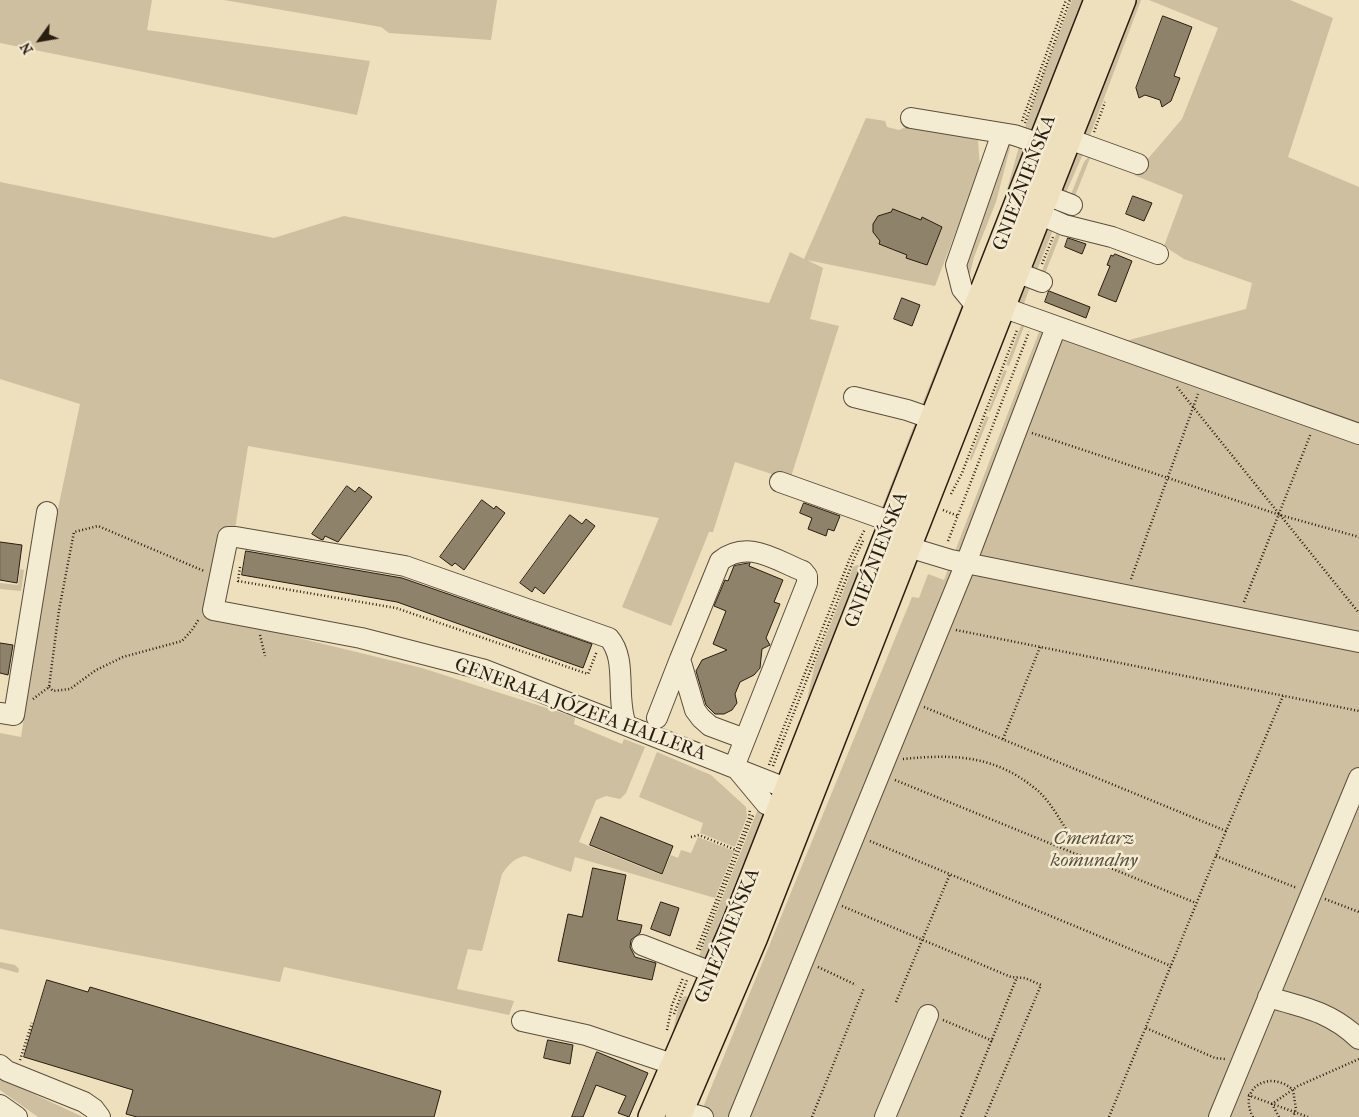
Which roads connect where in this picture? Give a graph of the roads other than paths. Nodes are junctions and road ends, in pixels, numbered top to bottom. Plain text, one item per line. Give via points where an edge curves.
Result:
1 (1097, 0) edge
2 (1123, 0) edge
3 (911, 118) dead end
4 (1002, 133) junction
5 (1055, 141) junction
6 (1138, 164) dead end
7 (1043, 205) junction
8 (1072, 205) dead end
9 (1158, 254) dead end
10 (1016, 272) junction
11 (1042, 282) dead end
12 (951, 294) dead end
13 (984, 303) junction
14 (1056, 328) junction
15 (854, 397) dead end
16 (932, 419) junction
17 (1359, 434) edge
18 (780, 482) dead end
19 (47, 512) dead end
20 (892, 522) junction
21 (908, 547) junction
22 (966, 562) junction
23 (1359, 642) edge
24 (680, 659) junction
25 (7, 714) edge
26 (656, 718) dead end
27 (626, 725) junction
28 (745, 740) junction
29 (734, 767) junction
30 (1359, 778) edge
31 (795, 804) junction
32 (642, 945) dead end
33 (714, 973) junction
34 (1268, 997) junction
35 (935, 1017) road end
36 (522, 1021) dead end
37 (1359, 1039) edge
38 (4, 1060) edge
39 (665, 1061) junction
40 (0, 1105) edge
41 (692, 1116) edge
42 (17, 1117) edge
43 (100, 1117) edge
44 (651, 1117) edge
45 (739, 1117) edge
46 (885, 1117) edge
47 (1219, 1117) edge

1 - 5 main road, GNIEŹNIEŃSKA
2 - 5 main road, GNIEŹNIEŃSKA
3 - 4 street
4 - 5 street
4 - 13 street via 956,265 960,284
5 - 6 street
5 - 7 main road, GNIEŹNIEŃSKA
5 - 13 main road, GNIEŹNIEŃSKA
7 - 8 street
7 - 9 street via 1064,225 1112,237
7 - 10 main road, GNIEŹNIEŃSKA
10 - 11 street
10 - 13 main road, GNIEŹNIEŃSKA
12 - 13 street
13 - 14 street
13 - 16 main road, GNIEŹNIEŃSKA
13 - 21 main road, GNIEŹNIEŃSKA
14 - 17 street
14 - 22 street
15 - 16 street
16 - 20 main road, GNIEŹNIEŃSKA
18 - 20 street
19 - 25 street via 36,533
20 - 31 main road, GNIEŹNIEŃSKA
21 - 22 street
21 - 31 main road, GNIEŹNIEŃSKA
22 - 23 street
22 - 45 street
24 - 26 street
24 - 28 street via 693,703 701,718 710,726
24 - 28 street via 720,561 730,553 743,549 755,551 803,571 807,583
27 - 27 street, GENERAŁA JÓZEFA HALLERA via 620,704 619,654 615,645 604,636 406,566 228,537 213,610 361,638 485,670
27 - 29 street, GENERAŁA JÓZEFA HALLERA
28 - 29 street
29 - 31 street, GENERAŁA JÓZEFA HALLERA via 766,804
30 - 34 street
31 - 33 main road, GNIEŹNIEŃSKA
31 - 41 main road, GNIEŹNIEŃSKA via 749,952
32 - 33 street
33 - 39 main road, GNIEŹNIEŃSKA
34 - 37 street via 1336,1019
34 - 47 street
35 - 46 street
36 - 39 street via 586,1034
38 - 43 street via 7,1071 84,1102
39 - 44 main road, GNIEŹNIEŃSKA
40 - 42 street

